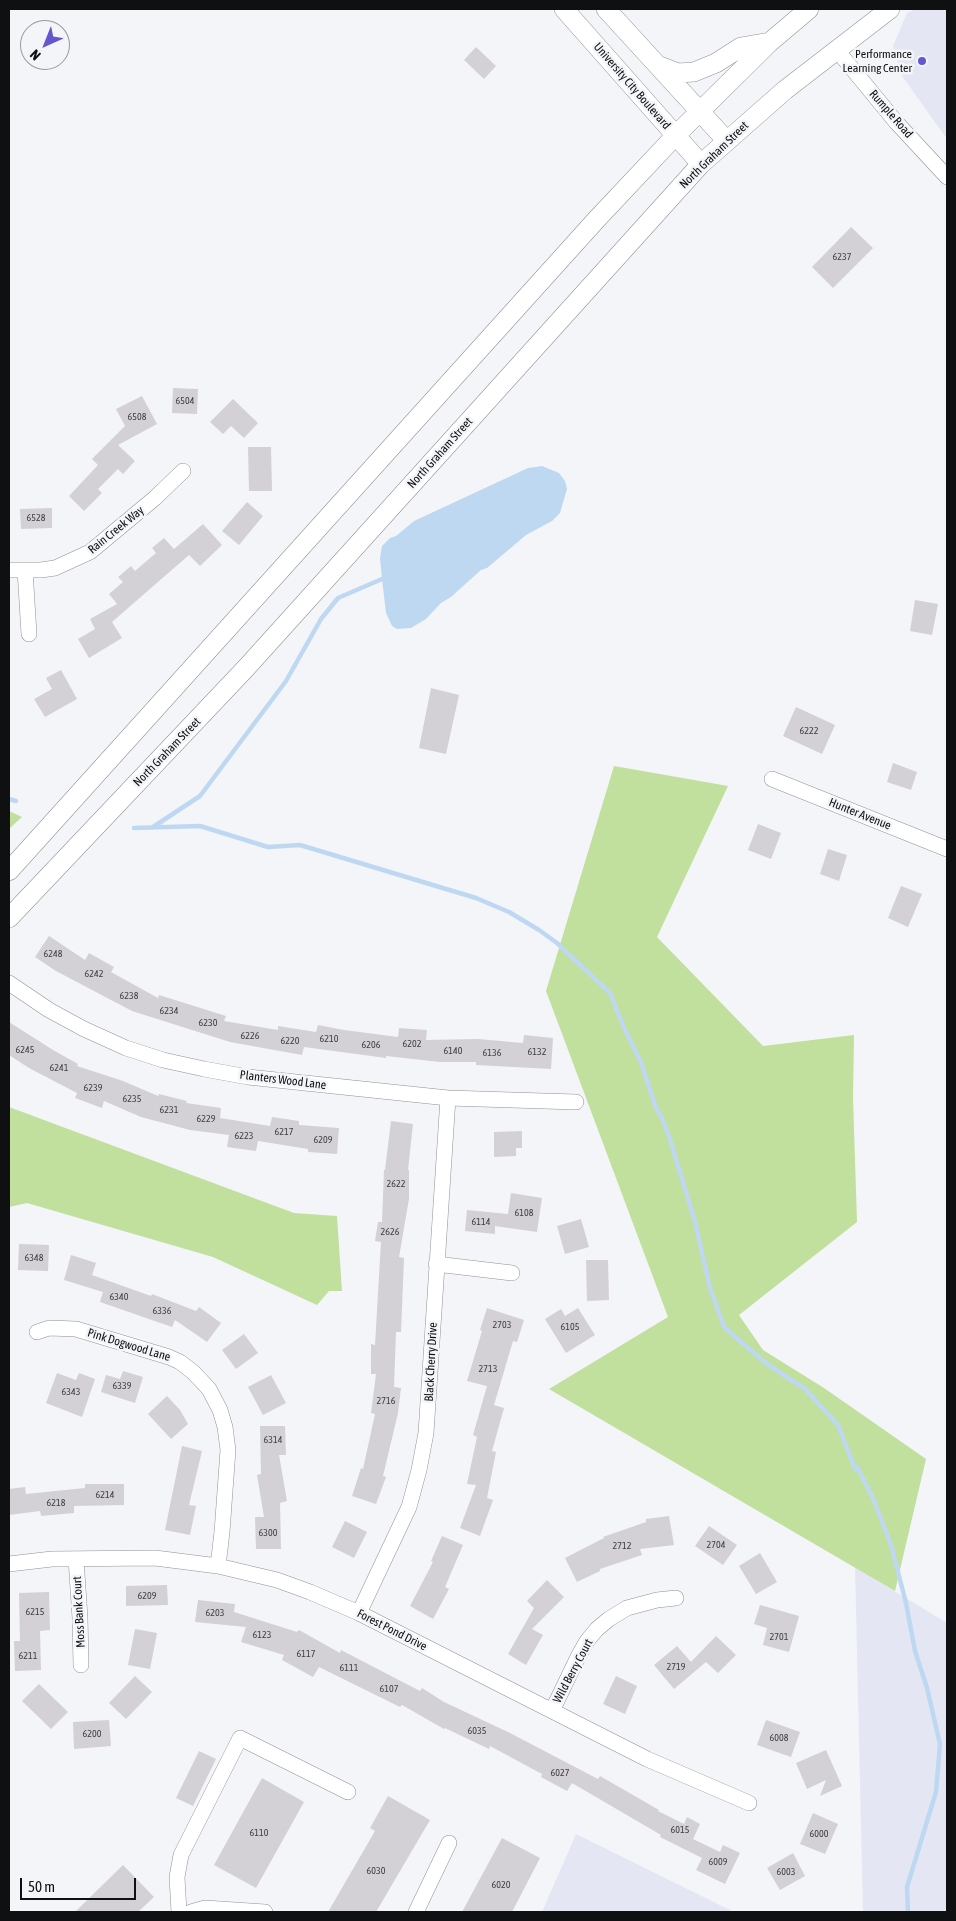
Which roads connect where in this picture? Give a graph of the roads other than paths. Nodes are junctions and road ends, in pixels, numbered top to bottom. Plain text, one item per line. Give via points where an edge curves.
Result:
1 (564, 9) edge
2 (606, 9) edge
3 (809, 9) edge
4 (890, 9) edge
5 (770, 42) junction
6 (836, 50) junction
7 (658, 65) junction
8 (700, 112) junction
9 (676, 135) junction
10 (726, 140) junction
11 (701, 164) junction
12 (947, 177) edge
13 (182, 471) dead end
14 (9, 570) edge
15 (25, 570) junction
16 (29, 634) dead end
17 (772, 779) dead end
18 (947, 849) edge
19 (9, 872) edge
20 (9, 918) edge
21 (9, 983) edge
22 (448, 1098) junction
23 (576, 1102) dead end
24 (436, 1264) junction
25 (512, 1274) dead end
26 (37, 1332) dead end
27 (76, 1559) junction
28 (9, 1564) edge
29 (218, 1566) junction
30 (676, 1598) dead end
31 (359, 1613) junction
32 (81, 1665) dead end
33 (552, 1711) junction
34 (348, 1792) dead end
35 (749, 1802) dead end
36 (449, 1843) dead end
37 (179, 1912) edge
38 (191, 1912) edge
39 (265, 1912) edge
40 (416, 1912) edge

1 - 9 main road, University City Boulevard
2 - 7 main road
3 - 5 main road
4 - 6 main road, North Graham Street
5 - 7 main road via 741,47 694,72 678,73
5 - 8 main road
6 - 10 main road, North Graham Street
6 - 12 street, Rumple Road
7 - 8 main road
8 - 9 main road
8 - 10 main road
9 - 11 main road, University City Boulevard
9 - 19 main road
10 - 11 main road, North Graham Street
11 - 20 main road, North Graham Street via 246,668
13 - 15 street, Rain Creek Way via 90,552 55,568
14 - 15 street, Rain Creek Way
15 - 16 street
17 - 18 street, Hunter Avenue
21 - 22 street, Planters Wood Lane via 84,1030 163,1060 248,1077
22 - 23 street, Planters Wood Lane
22 - 24 street, Black Cherry Drive
24 - 25 street
24 - 31 street, Black Cherry Drive via 430,1389 419,1470 409,1507
26 - 29 street, Pink Dogwood Lane via 49,1328 76,1329 169,1357 193,1372 210,1389 220,1410 228,1450
27 - 28 street, Forest Pond Drive
27 - 29 street, Forest Pond Drive via 155,1558
27 - 32 street, Moss Bank Court
29 - 31 street, Forest Pond Drive via 277,1580
30 - 33 street, Wild Berry Court via 627,1608 609,1618 587,1641
31 - 33 street, Forest Pond Drive
33 - 35 street, Forest Pond Drive via 647,1759
34 - 37 street via 240,1738 181,1855 177,1877
36 - 40 street
38 - 39 street via 205,1908

